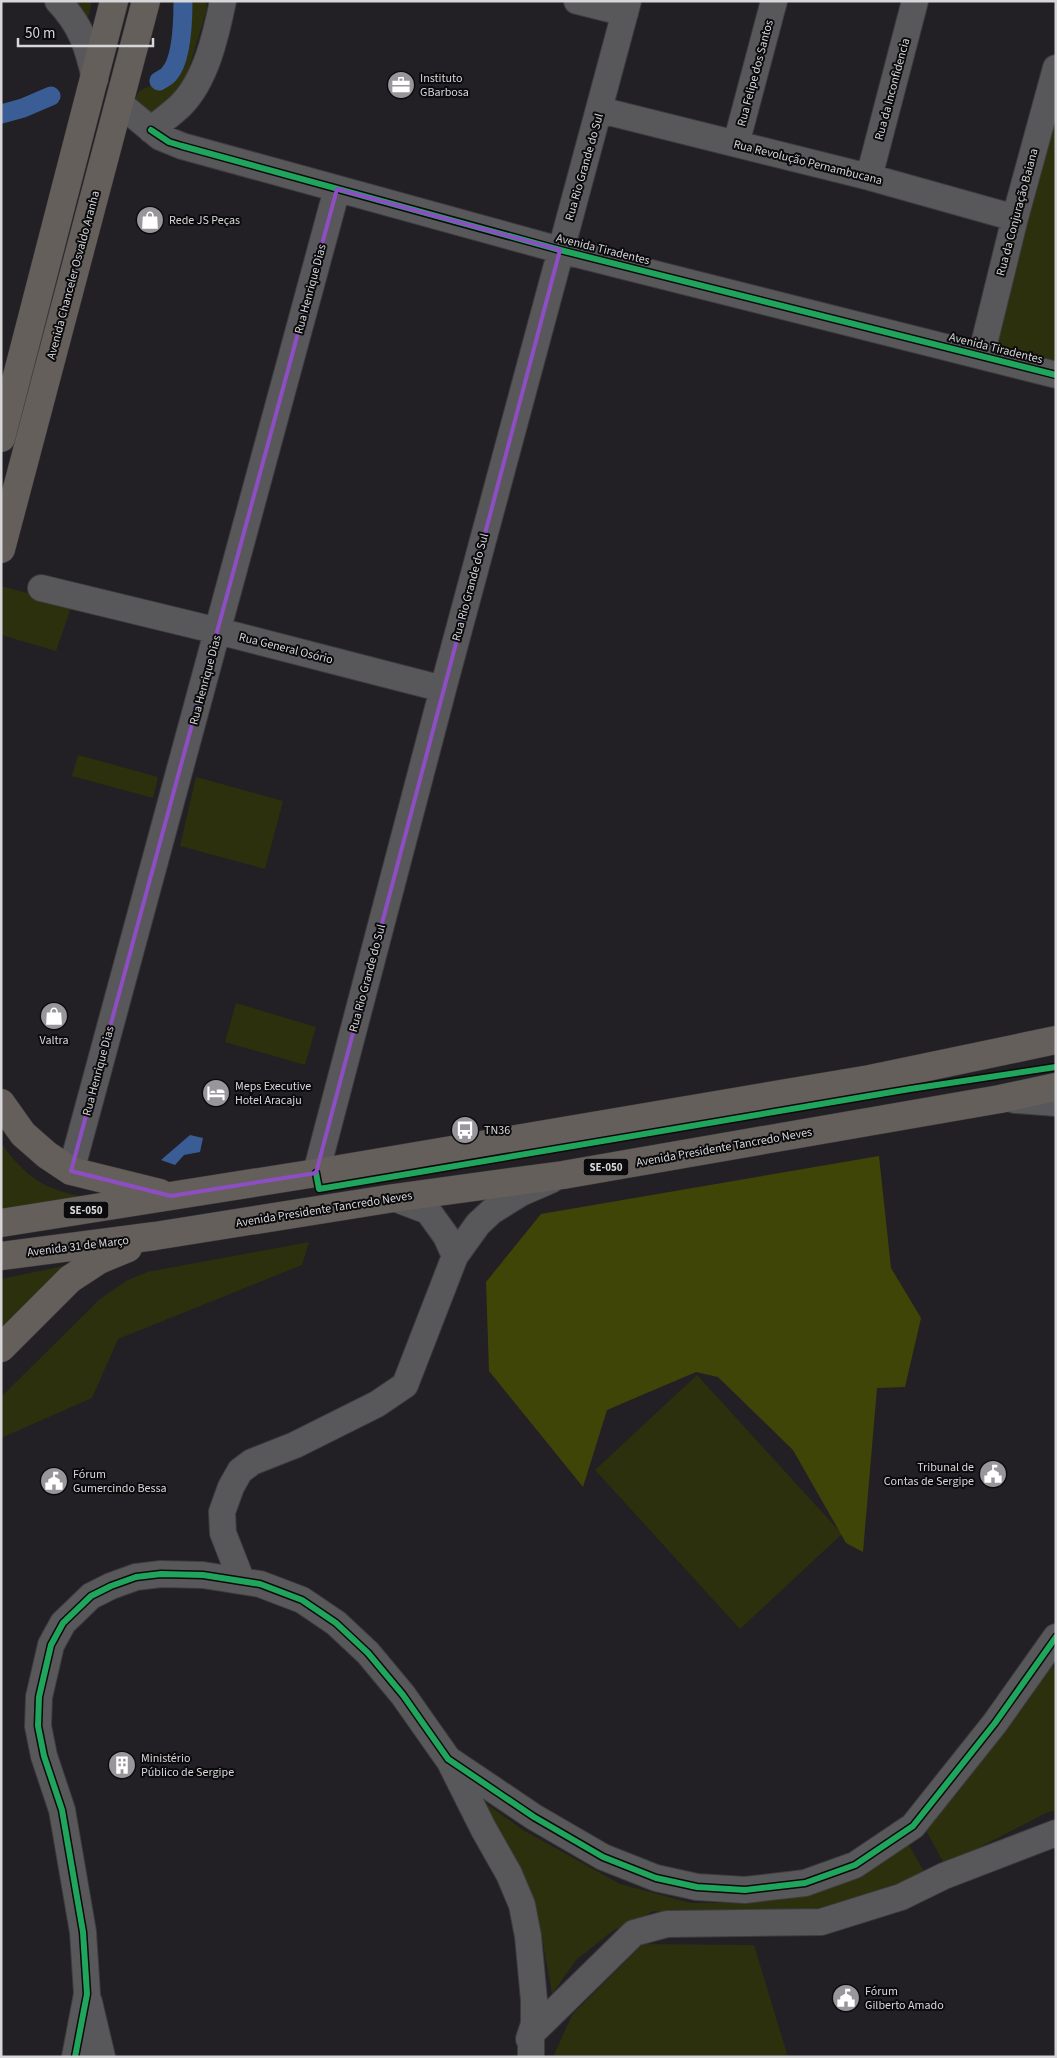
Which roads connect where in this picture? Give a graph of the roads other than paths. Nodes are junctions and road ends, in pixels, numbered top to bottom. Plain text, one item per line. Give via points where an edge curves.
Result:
1 (58, 1) edge
2 (114, 1) edge
3 (146, 1) edge
4 (223, 1) edge
5 (577, 1) edge
6 (774, 1) edge
7 (915, 1) edge
8 (627, 7) edge
9 (1056, 68) edge
10 (95, 78) junction
11 (119, 103) junction
12 (600, 110) junction
13 (151, 130) junction
14 (736, 144) junction
15 (869, 177) junction
16 (337, 189) junction
17 (1015, 218) junction
18 (560, 250) junction
19 (981, 356) junction
20 (1056, 375) edge
21 (1, 438) edge
22 (1, 549) edge
23 (41, 588) dead end
24 (218, 631) junction
25 (443, 688) junction
26 (1056, 1040) edge
27 (1056, 1087) edge
28 (1000, 1100) junction
29 (1, 1103) edge
30 (1056, 1103) edge
31 (71, 1171) junction
32 (316, 1173) junction
33 (563, 1175) junction
34 (171, 1196) junction
35 (394, 1198) junction
36 (1, 1223) edge
37 (154, 1236) junction
38 (1, 1256) edge
39 (455, 1256) junction
40 (1, 1348) edge
41 (241, 1579) junction
42 (1056, 1637) edge
43 (448, 1759) junction
44 (1056, 1833) edge
45 (87, 1994) junction
46 (531, 2045) edge
47 (75, 2057) edge
48 (102, 2057) edge
49 (519, 2057) edge

1 - 10 street via 74,19 84,39
2 - 10 main road
3 - 11 main road, Avenida Chanceler Osvaldo Aranha
4 - 13 street via 210,54 190,94
5 - 8 street
6 - 14 street, Rua Felipe dos Santos
7 - 15 street, Rua da Inconfidencia
8 - 12 street, Rua Rio Grande do Sul
9 - 17 street, Rua da Conjuração Baiana
10 - 21 main road
11 - 13 street, Avenida Tiradentes
11 - 22 main road, Avenida Chanceler Osvaldo Aranha
12 - 14 street, Rua Revolução Pernambucana
12 - 18 street, Rua Rio Grande do Sul
13 - 16 street, Avenida Tiradentes via 169,142
14 - 15 street, Rua Revolução Pernambucana
15 - 17 street, Rua Revolução Pernambucana
16 - 18 street, Avenida Tiradentes
16 - 24 street, Rua Henrique Dias
17 - 19 street, Rua da Conjuração Baiana
18 - 19 street, Avenida Tiradentes
18 - 25 street, Rua Rio Grande do Sul
19 - 20 street, Avenida Tiradentes
23 - 24 street, Rua General Osório
24 - 25 street, Rua General Osório
24 - 31 street, Rua Henrique Dias
25 - 32 street, Rua Rio Grande do Sul
26 - 32 main road, SE-050 via 870,1079
27 - 28 main road, Avenida Presidente Tancredo Neves / SE-050
28 - 30 street
28 - 33 main road, Avenida Presidente Tancredo Neves / SE-050
29 - 31 main road via 23,1134
31 - 34 main road
32 - 34 main road, SE-050
33 - 35 main road, Avenida Presidente Tancredo Neves / SE-050
33 - 39 street via 521,1193 492,1211 478,1224
34 - 36 main road, SE-050
35 - 37 main road, Avenida Presidente Tancredo Neves / SE-050
35 - 39 street via 428,1211 446,1236
37 - 38 main road, Avenida 31 de Março / SE-050
37 - 40 main road via 99,1260 70,1279
39 - 41 street via 405,1385 377,1404 252,1462 240,1471 222,1512 223,1533
41 - 43 street via 302,1600 336,1623 368,1653 403,1695
41 - 45 street via 195,1574 136,1577 91,1596 63,1623 52,1644 39,1697 38,1726 62,1810 83,1932
42 - 43 street via 995,1723 913,1826 855,1865 805,1883 745,1890 697,1887 656,1878 604,1857 534,1817
43 - 46 street via 522,1905 534,2000
44 - 46 street via 944,1876 901,1897 822,1922 667,1924 634,1934
45 - 47 street
45 - 48 street
46 - 49 street

